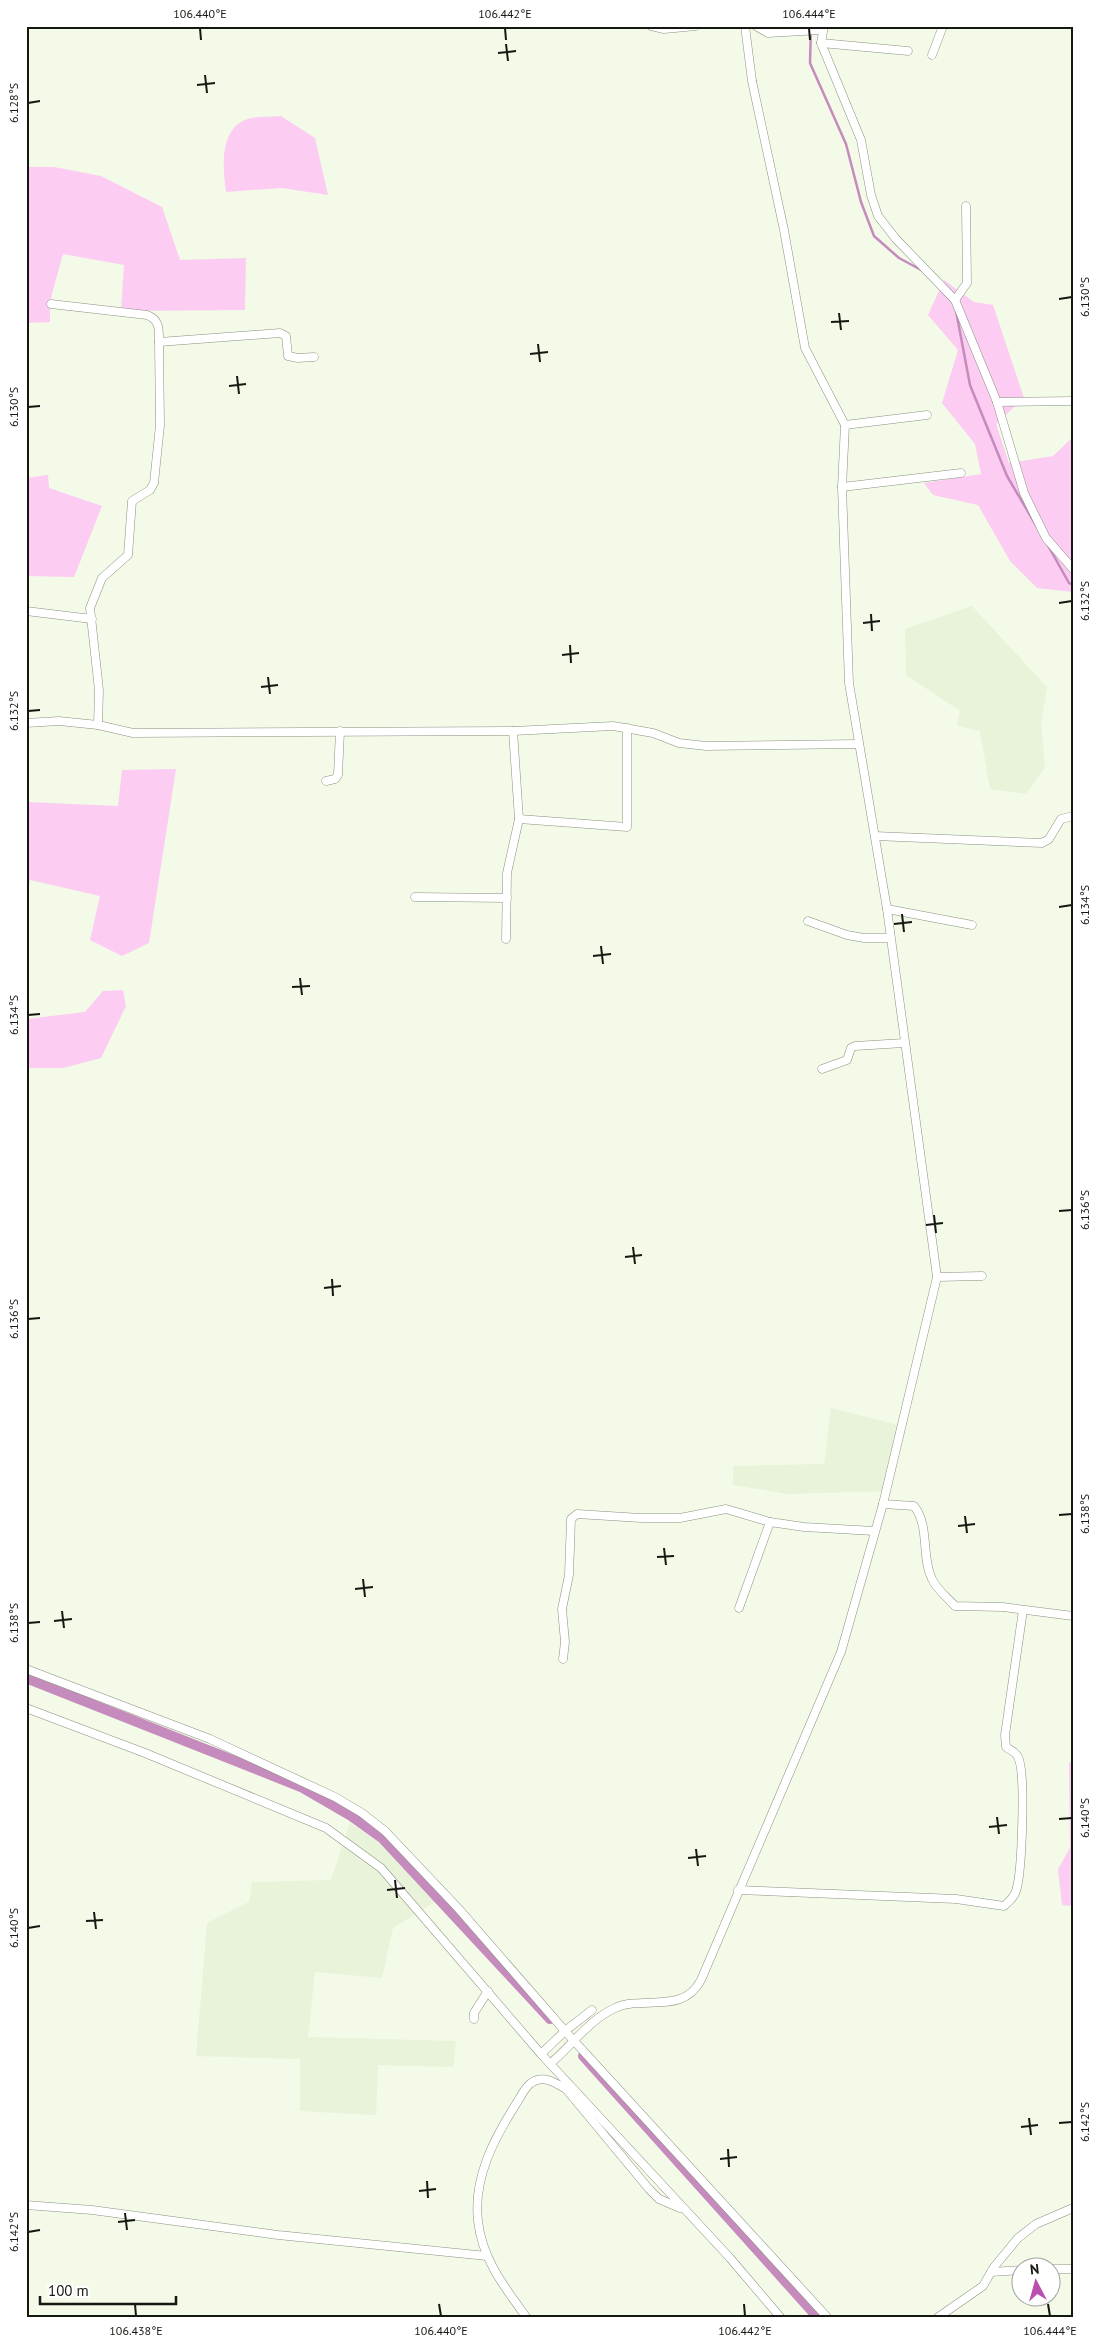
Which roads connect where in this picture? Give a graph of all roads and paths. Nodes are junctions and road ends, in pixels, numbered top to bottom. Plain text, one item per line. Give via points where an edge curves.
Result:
1 (651, 26) edge
2 (696, 26) edge
3 (745, 26) edge
4 (756, 26) edge
5 (943, 26) edge
6 (823, 28) edge
7 (801, 30) edge
8 (821, 43) junction
9 (908, 51) dead end
10 (932, 55) dead end
11 (966, 206) dead end
12 (954, 300) junction
13 (51, 304) dead end
14 (159, 342) junction
15 (314, 357) dead end
16 (1073, 401) edge
17 (997, 402) junction
18 (928, 414) dead end
19 (846, 425) junction
20 (961, 473) dead end
21 (842, 487) junction
22 (1073, 569) edge
23 (26, 611) edge
24 (92, 620) junction
25 (26, 723) edge
26 (98, 725) junction
27 (627, 728) junction
28 (340, 731) junction
29 (513, 731) junction
30 (858, 744) junction
31 (326, 781) dead end
32 (1073, 816) edge
33 (519, 819) junction
34 (875, 836) junction
35 (415, 897) dead end
36 (507, 898) junction
37 (888, 909) junction
38 (808, 922) dead end
39 (972, 925) dead end
40 (890, 938) junction
41 (506, 939) dead end
42 (904, 1043) junction
43 (822, 1069) dead end
44 (982, 1276) dead end
45 (937, 1277) junction
46 (883, 1504) junction
47 (770, 1522) junction
48 (874, 1531) junction
49 (739, 1608) dead end
50 (1023, 1610) junction
51 (1073, 1616) edge
52 (563, 1659) dead end
53 (26, 1669) edge
54 (26, 1708) edge
55 (738, 1890) junction
56 (488, 1991) junction
57 (592, 2010) dead end
58 (474, 2019) dead end
59 (564, 2032) junction
60 (573, 2040) junction
61 (544, 2051) junction
62 (551, 2063) junction
63 (643, 2165) junction
64 (634, 2172) junction
65 (26, 2204) edge
66 (682, 2208) junction
67 (1073, 2208) edge
68 (487, 2256) junction
69 (1012, 2271) edge
70 (992, 2272) junction
71 (527, 2318) edge
72 (781, 2318) edge
73 (828, 2318) edge
74 (938, 2318) edge

1 - 2 street via 664,29
3 - 19 street via 752,81 805,348
4 - 7 street via 768,33
5 - 10 street
6 - 7 street
6 - 8 street
8 - 9 street
8 - 12 street via 861,140 878,216
11 - 12 street via 967,282
12 - 17 street
13 - 14 street via 147,315 155,318 158,324
14 - 15 street via 280,333 286,336 288,356
14 - 24 street via 160,425 154,483 150,490 132,501 128,555 102,578 90,608
16 - 17 street
17 - 22 street via 1024,493 1046,538
18 - 19 street
19 - 21 street
20 - 21 street
21 - 30 street via 848,668
23 - 24 street
24 - 26 street via 99,690
25 - 26 street via 59,721
26 - 28 street via 133,733
27 - 29 street
27 - 30 street via 679,743 706,746
27 - 33 street via 627,827
28 - 29 street
28 - 31 street via 338,775
29 - 33 street
30 - 34 street
32 - 34 street via 1060,819 1049,839 1042,843
33 - 36 street via 507,873
34 - 37 street
35 - 36 street
36 - 41 street
37 - 39 street
37 - 40 street
38 - 40 street via 847,935
40 - 42 street
42 - 43 street via 855,1046 847,1060
42 - 45 street
44 - 45 street
45 - 46 street
46 - 48 street
46 - 50 street via 902,1504 917,1509 931,1577 938,1590 954,1606
47 - 48 street
47 - 49 street
47 - 52 street via 726,1510 680,1518 574,1516 571,1519 568,1580 562,1609
48 - 55 street via 842,1652
50 - 51 street
50 - 55 street via 1004,1739 1006,1747 1020,1761 1022,1788 1020,1862 1016,1891 1008,1903 1004,1906 956,1899
53 - 59 street via 210,1740 335,1796 362,1813 426,1872
54 - 56 street via 326,1828 381,1868
55 - 60 street via 696,1990 670,2002 616,2007
56 - 58 street via 474,2013
56 - 61 street
57 - 59 street
59 - 60 street
59 - 61 street
60 - 62 street
60 - 73 street
61 - 62 street
62 - 63 street
63 - 64 street
63 - 66 street
64 - 66 street via 660,2199
64 - 68 street via 566,2089 554,2081 532,2082 501,2130 483,2169 478,2193 478,2218
65 - 68 street via 278,2235
66 - 72 street
67 - 70 street via 1036,2224 1024,2233
68 - 71 street via 502,2284
69 - 70 street
70 - 74 street via 983,2286

